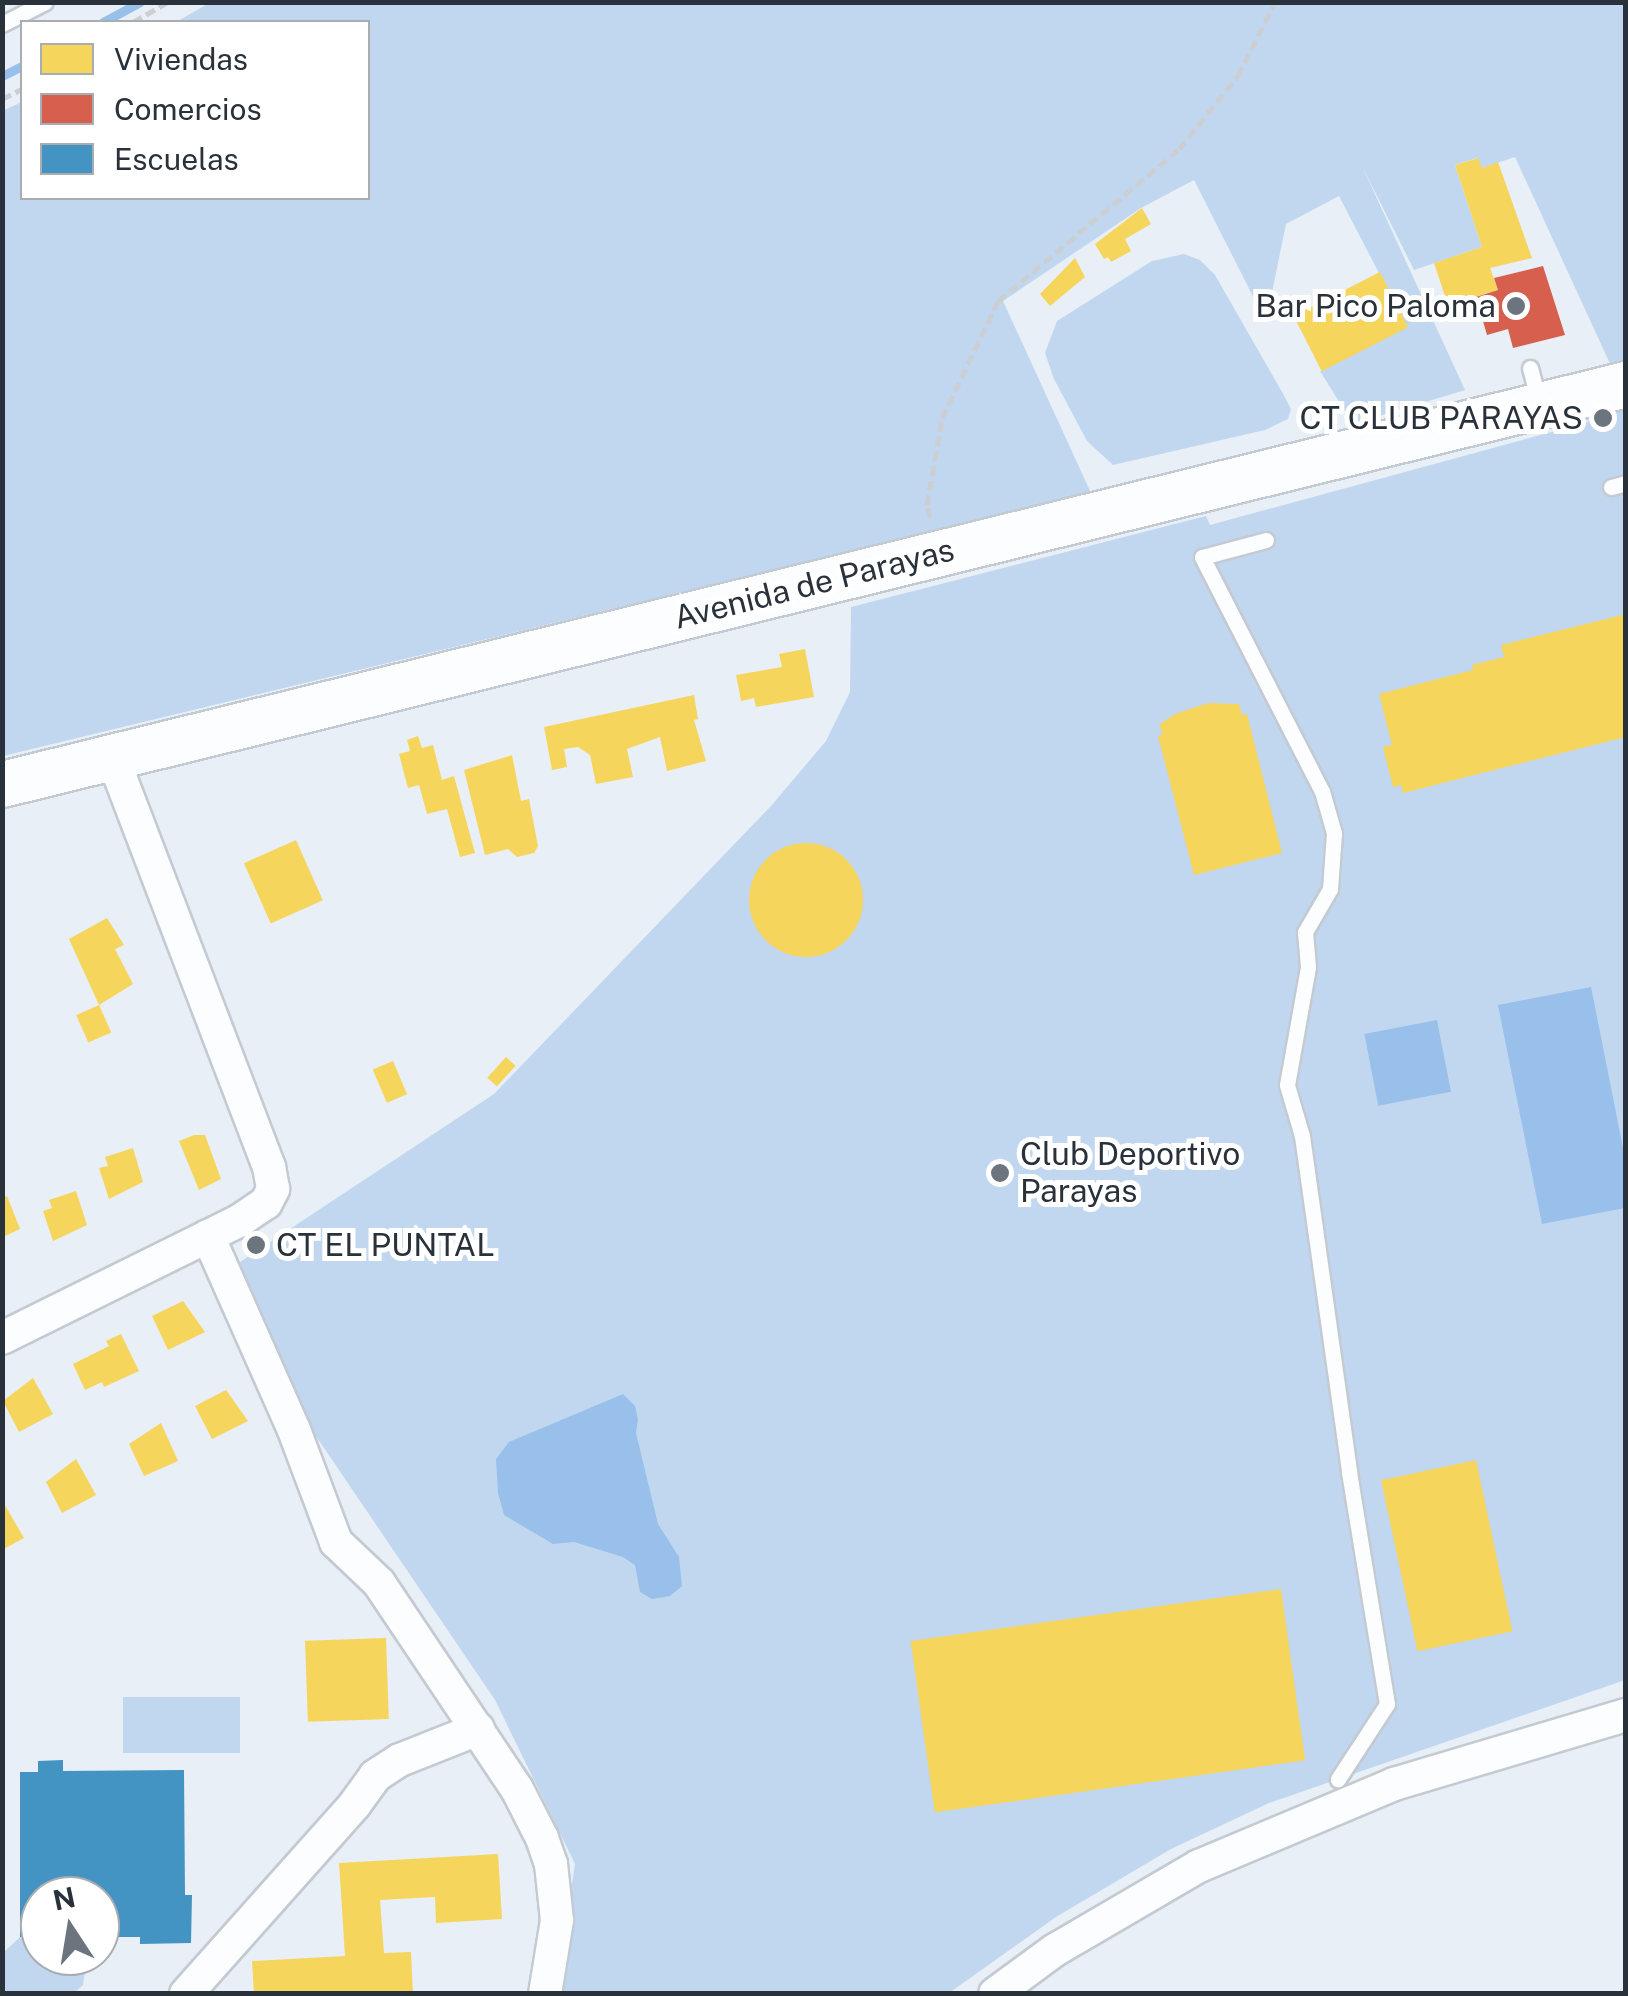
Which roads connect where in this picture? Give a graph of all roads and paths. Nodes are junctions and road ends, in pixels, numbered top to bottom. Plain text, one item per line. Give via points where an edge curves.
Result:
1 (44, 2) edge
2 (168, 2) edge
3 (1275, 2) edge
4 (137, 20) edge
5 (2, 24) edge
6 (1626, 384) edge
7 (1266, 540) dead end
8 (937, 554) junction
9 (112, 756) junction
10 (2, 784) edge
11 (208, 1236) junction
12 (2, 1338) edge
13 (1626, 1715) edge
14 (478, 1729) junction
15 (1338, 1779) dead end
16 (186, 1994) edge
17 (545, 1994) edge
18 (996, 1994) edge

1 - 5 lane
2 - 4 path
3 - 8 path via 1238,76 1179,149 998,301 942,418 927,505
6 - 8 street, Avenida de Parayas via 1535,387
7 - 15 lane via 1202,556 1322,790 1334,834 1330,890 1305,932 1308,967 1287,1085 1302,1136 1387,1704
8 - 9 street, Avenida de Parayas
9 - 10 street, Avenida de Parayas
9 - 11 street via 269,1167 266,1203
11 - 12 street
11 - 14 street via 336,1542 380,1582
13 - 18 street via 1394,1784 1199,1866 1054,1950
14 - 16 street via 375,1776
14 - 17 street via 532,1815 552,1864 557,1920

